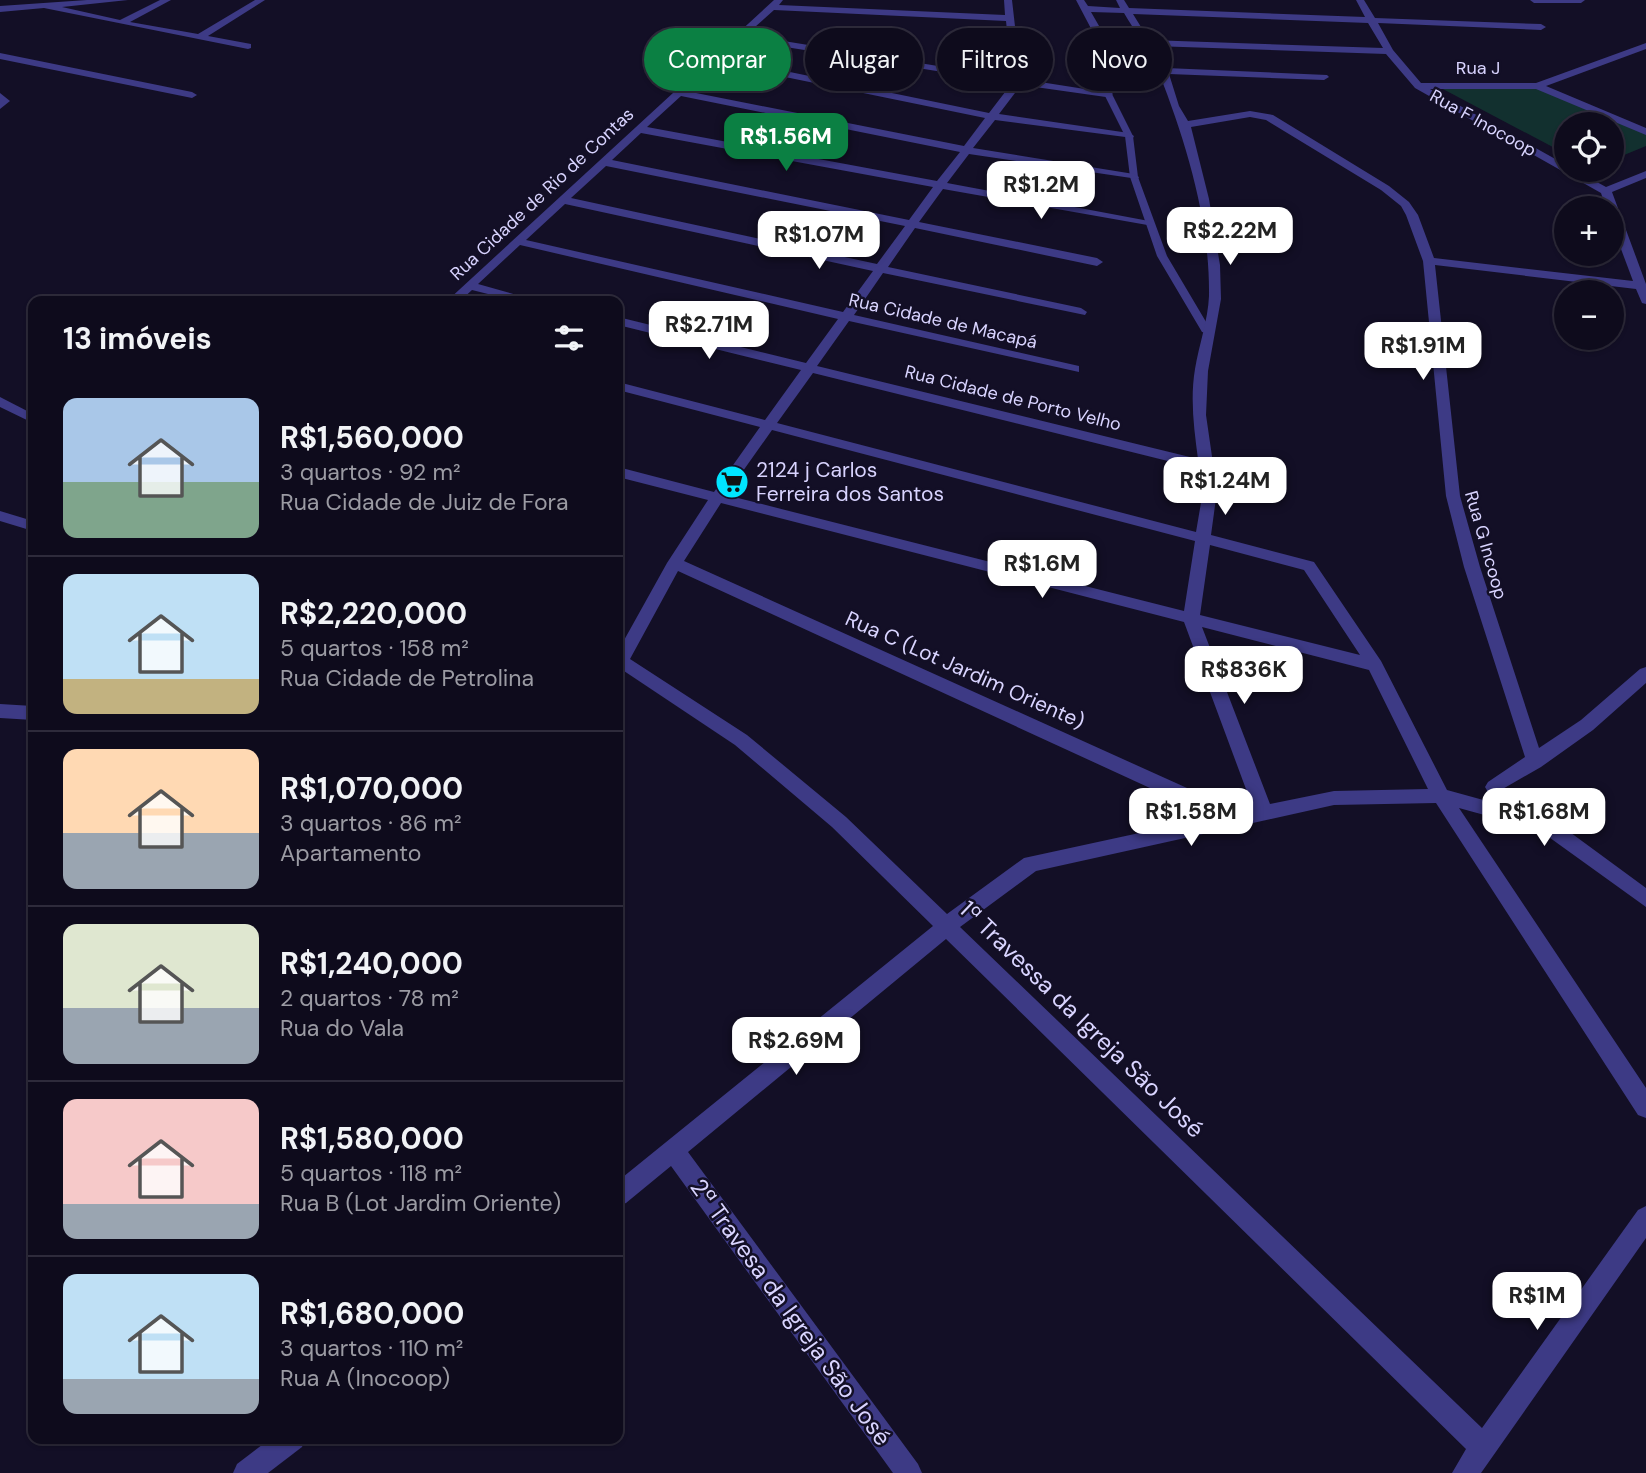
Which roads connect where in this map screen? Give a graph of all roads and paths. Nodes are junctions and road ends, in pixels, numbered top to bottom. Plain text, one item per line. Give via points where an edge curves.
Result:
1 (124, 0) edge
2 (167, 0) edge
3 (261, 0) edge
4 (1008, 0) edge
5 (1120, 0) edge
6 (1360, 0) edge
7 (1534, 0) edge
8 (1581, 0) edge
9 (775, 4) edge
10 (1082, 4) edge
11 (45, 6) junction
12 (0, 9) edge
13 (1125, 12) junction
14 (1010, 18) junction
15 (1372, 20) junction
16 (121, 23) junction
17 (1541, 27) dead end
18 (748, 28) edge
19 (1011, 28) edge
20 (1136, 28) edge
21 (200, 37) junction
22 (1172, 44) edge
23 (248, 46) dead end
24 (791, 46) edge
25 (1646, 46) edge
26 (1389, 51) junction
27 (0, 56) edge
28 (937, 70) edge
29 (1172, 71) edge
30 (791, 75) edge
31 (1324, 77) dead end
32 (1418, 86) junction
33 (1537, 86) junction
34 (1053, 88) edge
35 (1011, 91) edge
36 (1169, 91) edge
37 (677, 92) joint
38 (192, 95) dead end
39 (0, 96) edge
40 (1109, 96) junction
41 (0, 106) edge
42 (991, 116) junction
43 (1185, 125) junction
44 (639, 129) junction
45 (1646, 132) edge
46 (1129, 136) junction
47 (967, 150) junction
48 (604, 162) junction
49 (1554, 162) edge
50 (1646, 174) edge
51 (1134, 177) junction
52 (1590, 182) edge
53 (940, 185) junction
54 (1606, 191) junction
55 (1607, 196) edge
56 (563, 200) junction
57 (1149, 224) junction
58 (914, 225) junction
59 (517, 242) junction
60 (1624, 242) edge
61 (1429, 261) junction
62 (1097, 262) dead end
63 (881, 268) junction
64 (469, 286) junction
65 (1641, 286) junction
66 (458, 296) edge
67 (511, 296) edge
68 (1646, 300) edge
69 (1081, 312) dead end
70 (847, 318) junction
71 (623, 322) edge
72 (1207, 332) junction
73 (809, 367) junction
74 (1074, 369) dead end
75 (623, 387) edge
76 (0, 401) edge
77 (28, 416) edge
78 (769, 424) junction
79 (1207, 466) junction
80 (623, 473) edge
81 (718, 496) junction
82 (0, 516) edge
83 (28, 524) edge
84 (1202, 539) junction
85 (674, 563) junction
86 (1191, 620) junction
87 (623, 653) edge
88 (623, 663) edge
89 (1375, 666) junction
90 (1646, 673) edge
91 (0, 711) edge
92 (28, 713) edge
93 (1535, 762) junction
94 (1494, 787) dead end
95 (1441, 796) junction
96 (1261, 805) dead end
97 (1236, 819) junction
98 (1646, 900) edge
99 (948, 925) junction
100 (1646, 1107) edge
101 (673, 1150) junction
102 (623, 1191) edge
103 (1646, 1218) edge
104 (285, 1444) edge
105 (1483, 1447) junction
106 (246, 1473) edge
107 (909, 1473) edge
108 (1465, 1473) edge

1 - 11 street
2 - 16 street
3 - 21 street
4 - 14 street
5 - 13 street
6 - 15 street, Rua F Inocoop
7 - 8 street
9 - 14 street
9 - 18 street, Rua Cidade de Rio de Contas
10 - 13 street
10 - 40 street via 1101,38
11 - 12 street
11 - 16 street
13 - 15 street
13 - 20 street
14 - 19 street
15 - 17 street
15 - 26 street, Rua F Inocoop
16 - 21 street
21 - 23 street
22 - 26 street
24 - 28 street
25 - 33 street, Rua J
26 - 32 street, Rua F Inocoop
27 - 38 street
29 - 31 street
30 - 42 street
32 - 33 street, Rua J
32 - 49 street, Rua F Inocoop
33 - 45 street, Rua J
34 - 40 street
35 - 42 street
36 - 43 street
37 - 44 street, Rua Cidade de Rio de Contas
37 - 47 street
39 - 41 street via 5,101
40 - 46 lane
42 - 46 street
42 - 47 street
43 - 61 street, Rua G Incoop via 1250,114 1269,117 1405,205
43 - 72 street via 1196,159 1214,265 1215,299
44 - 48 street, Rua Cidade de Rio de Contas
44 - 53 street
46 - 51 lane
47 - 51 street
47 - 53 street
48 - 56 street, Rua Cidade de Rio de Contas
48 - 58 street
50 - 54 street
51 - 57 lane
52 - 54 street, Rua F Inocoop
53 - 57 street
53 - 58 street
54 - 55 street
56 - 59 street, Rua Cidade de Rio de Contas
56 - 63 street
57 - 72 lane via 1162,256
58 - 62 street
58 - 63 street
59 - 64 street, Rua Cidade de Rio de Contas
59 - 70 street, Rua Cidade de Macapá
60 - 65 street
61 - 65 street
61 - 93 street, Rua G Incoop via 1452,496
63 - 69 street
63 - 70 street
64 - 66 street, Rua Cidade de Rio de Contas
64 - 67 street
65 - 68 street
70 - 73 street
70 - 74 street, Rua Cidade de Macapá
71 - 73 street, Rua Cidade de Porto Velho
72 - 79 street via 1199,415
73 - 78 street
73 - 79 street, Rua Cidade de Porto Velho
75 - 78 street
76 - 77 street
78 - 81 street
78 - 84 street
79 - 84 street via 1210,491
80 - 81 street
81 - 85 street
81 - 86 street
82 - 83 street
84 - 86 street
84 - 89 street via 1309,566
85 - 87 street
85 - 97 street, Rua C (Lot Jardim Oriente)
86 - 89 street
86 - 96 street
88 - 99 street, 1ª Travessa da Igreja São José via 741,740 839,822
89 - 95 street
90 - 93 street via 1587,725
91 - 92 street
93 - 94 street
95 - 97 street via 1334,797
95 - 98 street via 1545,824
95 - 100 street
97 - 99 street via 1031,864
99 - 101 street
99 - 105 street, 1ª Travessa da Igreja São José
101 - 102 street
101 - 107 street, 2ª Travesa da Igreja São José
103 - 105 street
104 - 106 street
105 - 108 street

